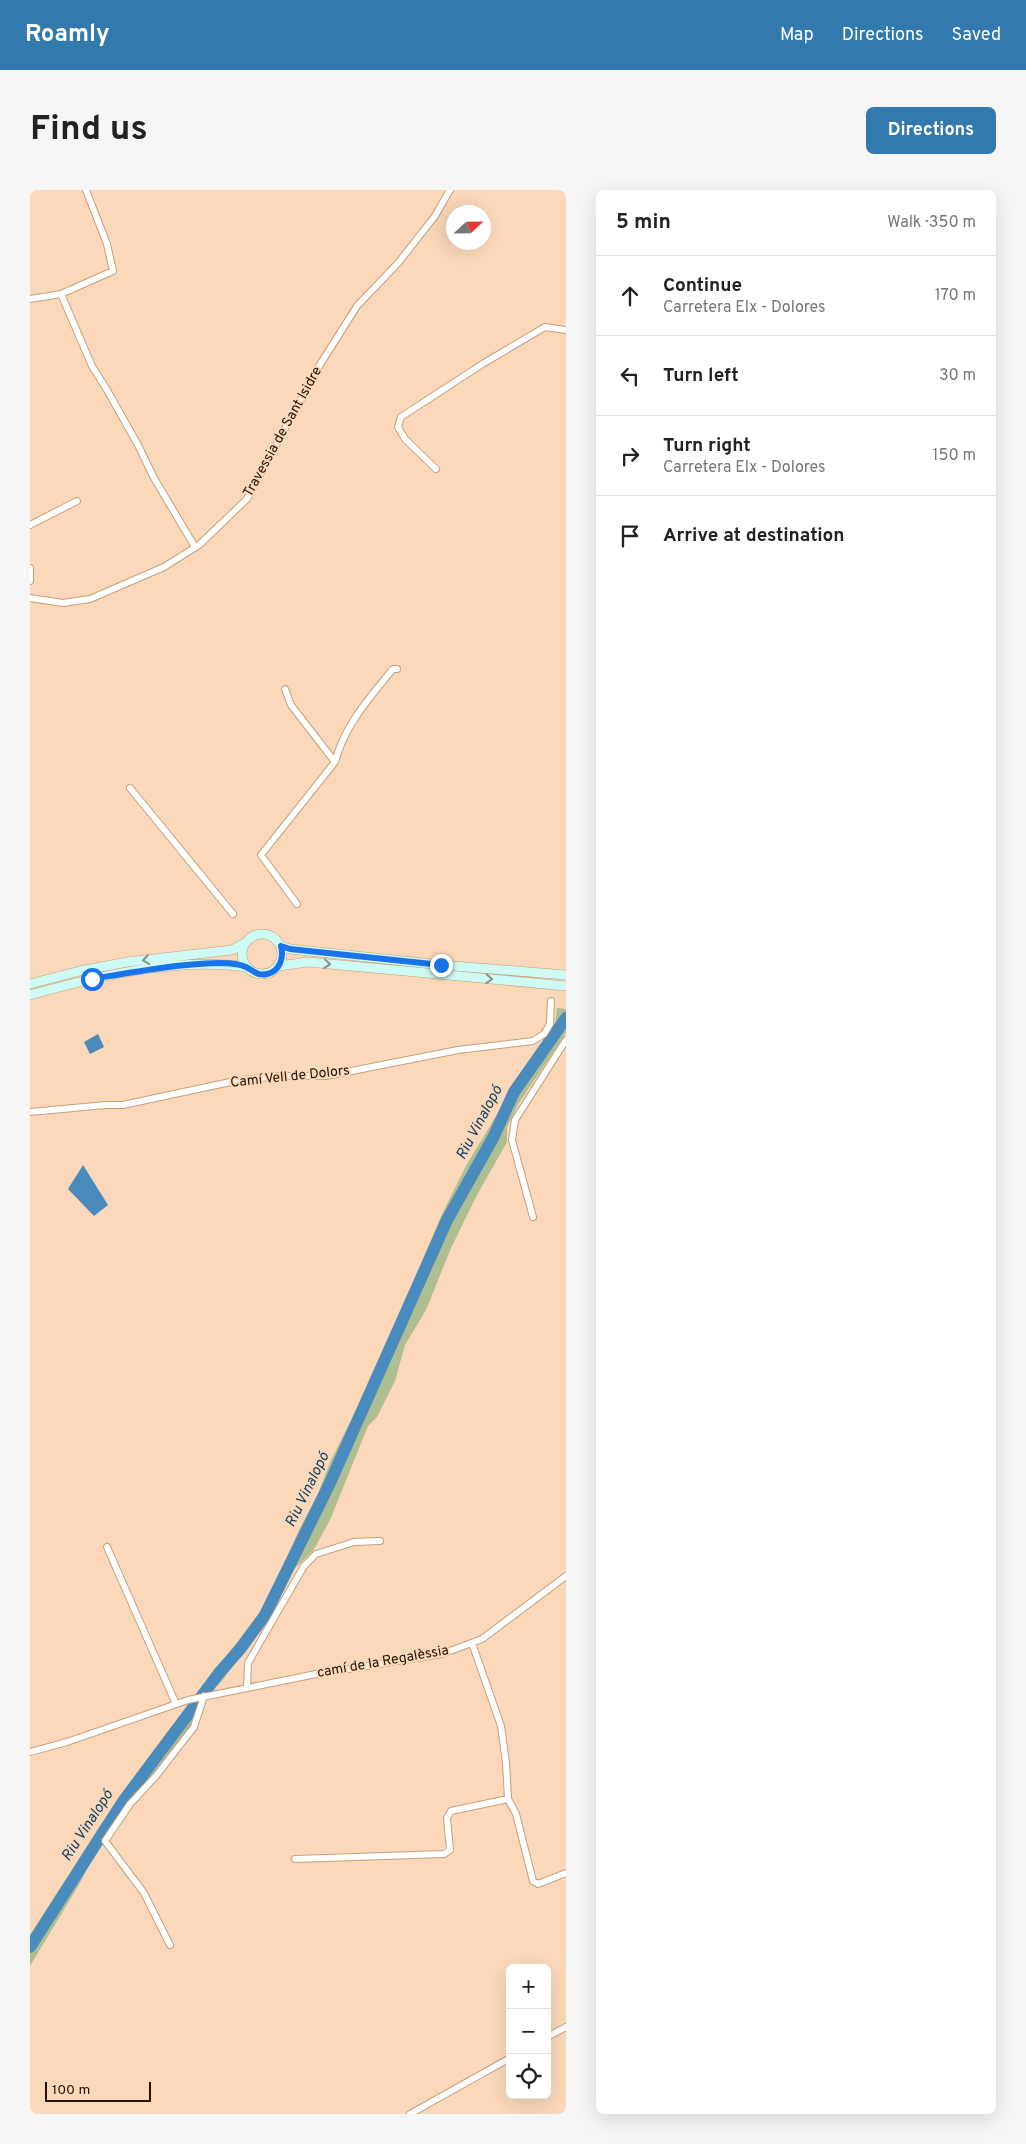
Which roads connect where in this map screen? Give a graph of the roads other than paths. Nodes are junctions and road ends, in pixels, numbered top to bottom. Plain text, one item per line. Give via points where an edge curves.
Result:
1 (86, 190) edge
2 (450, 190) edge
3 (61, 294) junction
4 (30, 299) edge
5 (566, 330) edge
6 (436, 469) dead end
7 (78, 501) dead end
8 (30, 525) edge
9 (195, 547) junction
10 (30, 568) edge
11 (30, 581) edge
12 (30, 598) edge
13 (397, 669) dead end
14 (285, 689) dead end
15 (335, 762) junction
16 (130, 788) dead end
17 (297, 904) dead end
18 (233, 914) dead end
19 (245, 943) junction
20 (281, 946) junction
21 (279, 966) junction
22 (246, 967) junction
23 (563, 974) edge
24 (30, 984) edge
25 (562, 985) edge
26 (30, 995) edge
27 (551, 1001) dead end
28 (566, 1040) edge
29 (30, 1112) edge
30 (533, 1217) dead end
31 (380, 1541) dead end
32 (107, 1547) dead end
33 (564, 1578) edge
34 (566, 1587) edge
35 (472, 1643) junction
36 (247, 1687) junction
37 (207, 1696) junction
38 (178, 1703) junction
39 (30, 1752) edge
40 (508, 1799) junction
41 (295, 1859) dead end
42 (566, 1873) edge
43 (170, 1945) dead end
44 (566, 2027) edge
45 (551, 2035) edge
46 (506, 2060) edge
47 (410, 2114) edge

1 - 3 street via 107,244 113,270
2 - 9 street, Travessia de Sant Isidre via 436,216 399,262 357,306 316,371 247,499
3 - 4 street
3 - 9 street via 92,366
5 - 6 street via 545,327 401,418 398,427 404,439
7 - 8 street
9 - 12 street, Travessia de Sant Isidre via 164,567 90,599 63,603
10 - 11 street
13 - 15 street via 393,669 358,713
14 - 15 street via 291,705
15 - 17 street via 260,855
16 - 18 street
19 - 20 main road via 262,933 272,936
19 - 22 main road via 242,958
19 -> 24 main road via 232,950 127,962
20 - 21 main road
20 - 23 main road via 414,963
21 - 22 main road via 262,974
21 -> 25 main road via 308,962
22 - 26 main road via 222,963 164,968 92,979
27 - 29 street, Camí Vell de Dolors via 550,1024 544,1034 533,1041 458,1050 326,1076 277,1076 235,1081 123,1105
28 - 30 street via 515,1120 512,1140
31 - 36 street via 354,1542 316,1554 300,1573 248,1663
32 - 38 street
33 - 34 street
33 - 35 street, camí de la Regalèssia
35 - 36 street, camí de la Regalèssia via 417,1660
35 - 40 street via 500,1726
36 - 37 street, camí de la Regalèssia
37 - 38 street, camí de la Regalèssia
37 - 43 street via 194,1727 130,1804 105,1841 144,1893
38 - 39 street, camí de la Regalèssia
40 - 41 street via 451,1812 447,1818 450,1850 444,1854
40 - 42 street via 516,1814 533,1881 538,1884
44 - 45 street
46 - 47 street

